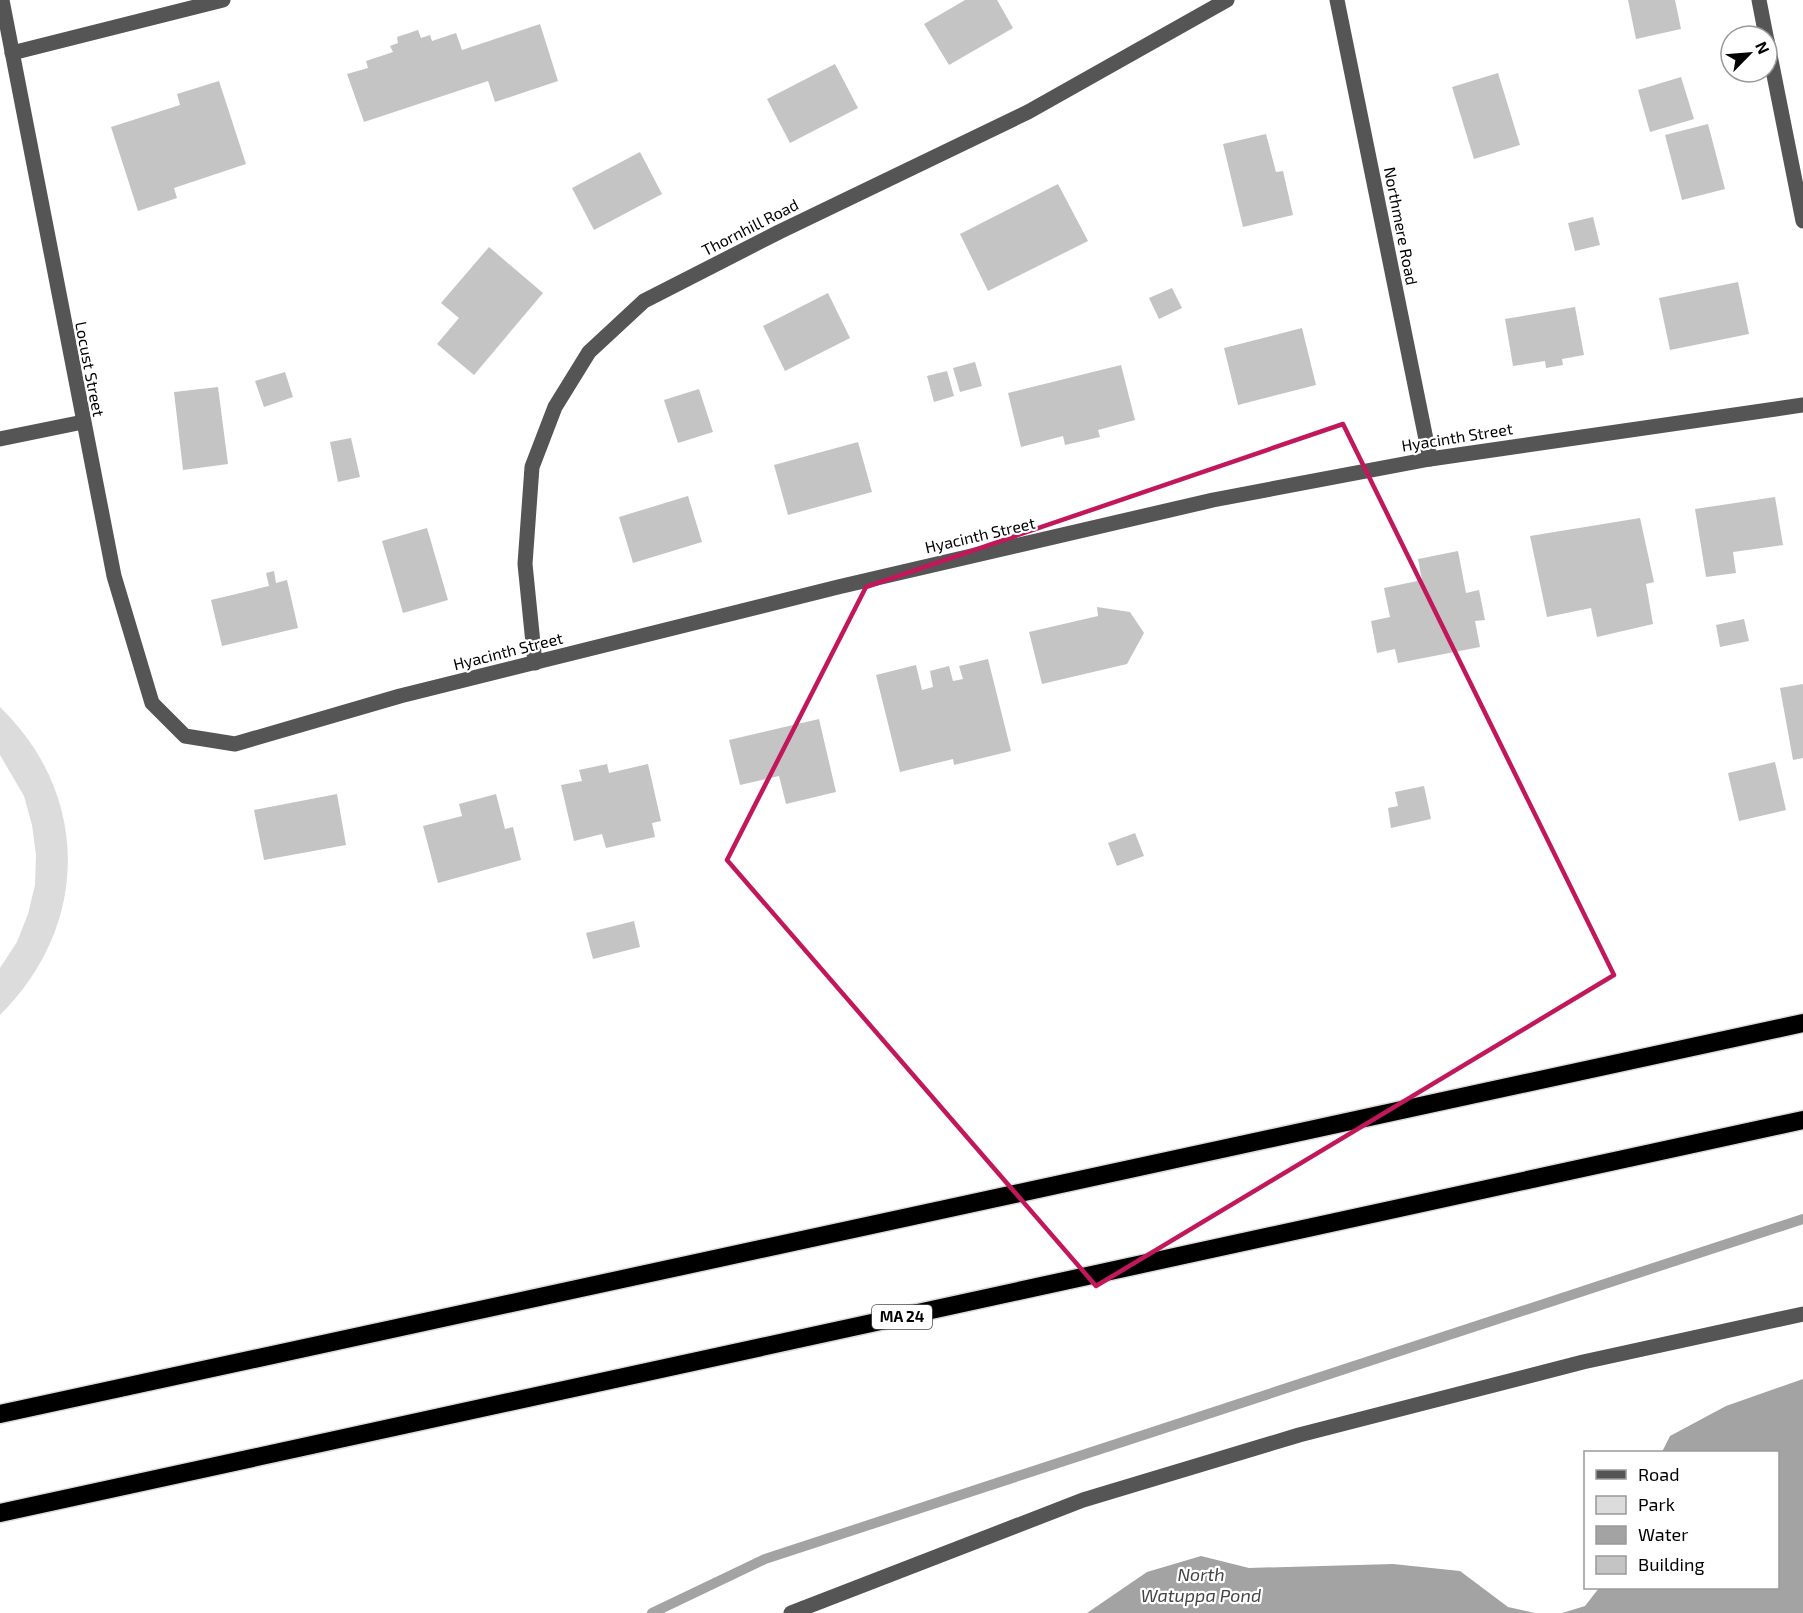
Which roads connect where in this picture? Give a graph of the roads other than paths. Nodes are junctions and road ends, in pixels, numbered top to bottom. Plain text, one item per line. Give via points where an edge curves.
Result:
1 (2, 0) edge
2 (223, 0) edge
3 (1227, 0) edge
4 (1337, 0) edge
5 (1759, 0) edge
6 (1764, 24) edge
7 (12, 53) junction
8 (1776, 84) edge
9 (1803, 221) edge
10 (1803, 405) edge
11 (83, 422) junction
12 (0, 439) edge
13 (1430, 459) junction
14 (535, 663) junction
15 (179, 730) joint
16 (1803, 1023) edge
17 (1803, 1120) edge
18 (1803, 1314) edge
19 (0, 1414) edge
20 (0, 1513) edge
21 (791, 1613) edge

1 - 7 street, Locust Street
2 - 7 street
3 - 14 street, Thornhill Road via 1028,112 644,301 597,345 555,407 532,467 525,564
4 - 13 street, Northmere Road
5 - 6 street
7 - 11 street, Locust Street
8 - 9 street
10 - 13 street, Hyacinth Street
11 - 12 street
11 - 15 street, Locust Street via 114,576 152,703
13 - 14 street, Hyacinth Street via 1213,500
14 - 15 street, Hyacinth Street via 400,696 235,744 185,736
16 - 19 highway
17 - 20 highway, MA 24
18 - 21 street via 1583,1362 1299,1435 1083,1500

